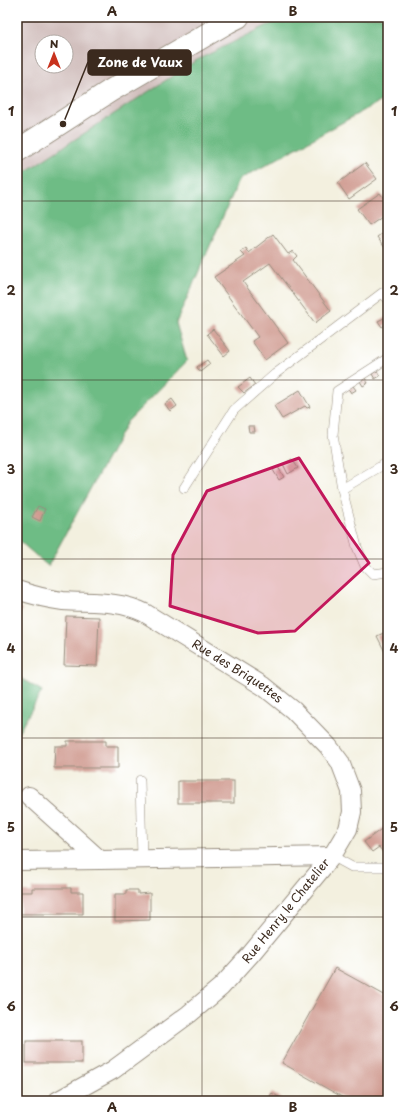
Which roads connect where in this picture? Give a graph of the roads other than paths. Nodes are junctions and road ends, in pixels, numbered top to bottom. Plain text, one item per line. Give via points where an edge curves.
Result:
1 (238, 17) edge
2 (17, 151) edge
3 (388, 300) edge
4 (388, 358) edge
5 (388, 462) edge
6 (184, 488) dead end
7 (342, 490) junction
8 (388, 572) edge
9 (17, 590) edge
10 (140, 780) dead end
11 (29, 796) dead end
12 (332, 856) junction
13 (142, 859) junction
14 (100, 860) junction
15 (17, 861) edge
16 (388, 867) edge
17 (57, 1101) edge

1 - 2 main road via 110,91
3 - 6 lane via 382,293 275,374 234,410
4 - 7 lane via 337,391 333,435
5 - 7 lane
7 - 8 lane via 357,547 365,566 373,574
9 - 12 street, Rue des Briquettes via 48,599 115,603 135,608 263,686 286,703 336,756 348,781 353,802 351,820
10 - 13 lane
11 - 14 street
12 - 13 street, Rue Henry le Chatelier
12 - 16 lane via 352,867
12 - 17 street, Rue Henry le Chatelier via 250,956 221,987 126,1061
13 - 14 street, Rue Henry le Chatelier
14 - 15 street, Rue Henry le Chatelier

